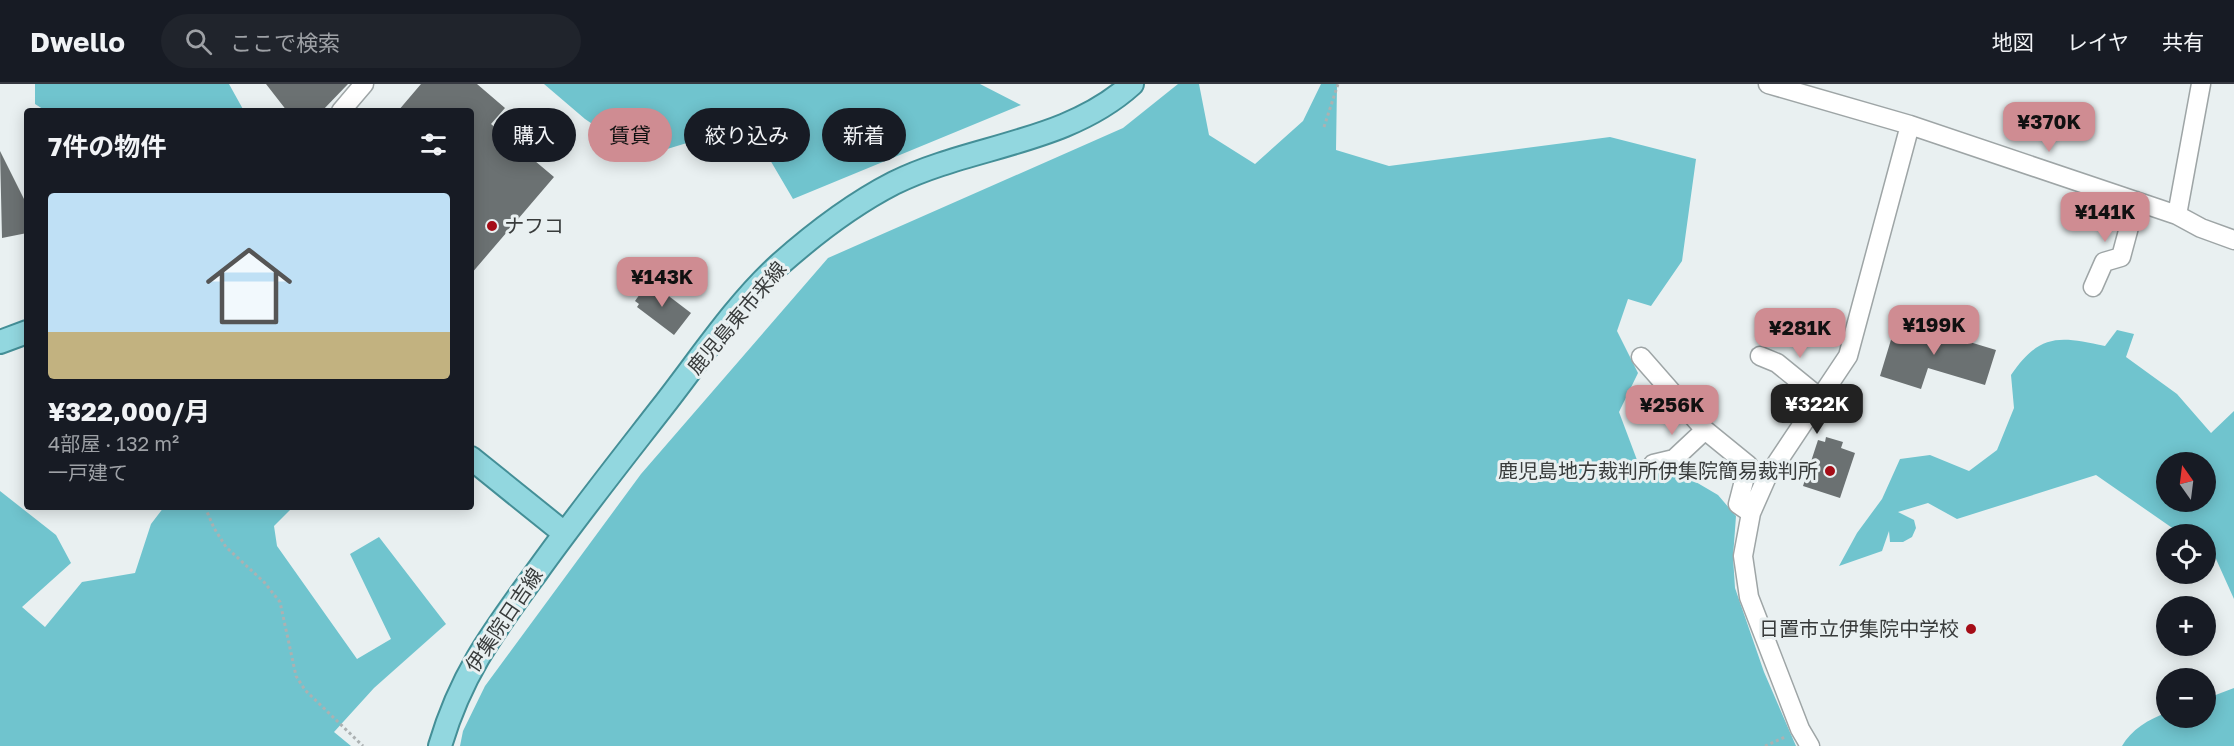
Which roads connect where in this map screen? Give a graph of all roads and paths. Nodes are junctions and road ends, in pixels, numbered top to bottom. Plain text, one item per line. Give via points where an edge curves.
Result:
1 (364, 84) edge
2 (1131, 84) edge
3 (1338, 84) edge
4 (1768, 84) edge
5 (2201, 84) edge
6 (344, 108) edge
7 (1911, 125) junction
8 (1324, 127) dead end
9 (2136, 201) junction
10 (2176, 215) junction
11 (2234, 240) edge
12 (2093, 287) dead end
13 (24, 333) edge
14 (0, 342) edge
15 (1760, 356) dead end
16 (1641, 357) dead end
17 (1820, 398) junction
18 (1705, 430) junction
19 (474, 460) edge
20 (1653, 464) dead end
21 (207, 510) edge
22 (1751, 513) junction
23 (564, 533) junction
24 (363, 746) edge
25 (440, 746) edge
26 (1810, 746) edge

1 - 6 street
2 - 23 main road, 鹿児島東市来線 via 1119,96 1052,131 895,183 816,233 744,303
3 - 8 path
4 - 7 street
5 - 10 street
7 - 9 street
7 - 17 street via 1848,356
9 - 10 street
9 - 12 street via 2128,260 2104,262
10 - 11 street
13 - 14 main road
15 - 17 street via 1777,363
16 - 18 street
17 - 22 street via 1766,479
18 - 20 street via 1674,459
18 - 22 street via 1748,465 1738,504
19 - 23 main road
21 - 24 path via 226,547 280,602 296,676 305,690
22 - 26 street via 1743,556 1749,597
23 - 25 main road, 伊集院日吉線 via 483,645 465,679

